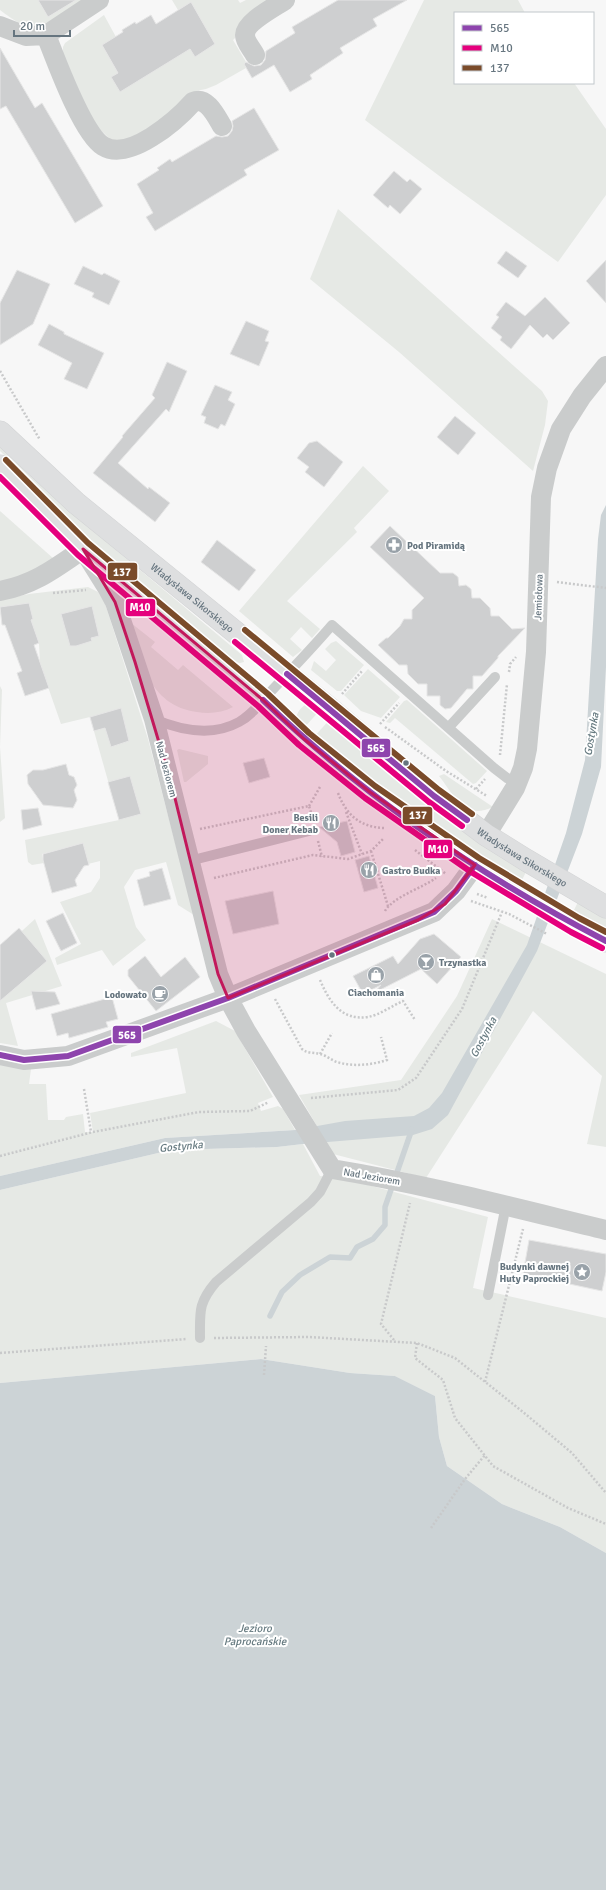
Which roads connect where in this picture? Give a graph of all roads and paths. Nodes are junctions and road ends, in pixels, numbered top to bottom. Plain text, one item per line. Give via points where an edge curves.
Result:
1 (99, 0) edge
2 (285, 0) edge
3 (0, 26) edge
4 (46, 35) junction
5 (255, 55) dead end
6 (222, 126) dead end
7 (606, 366) edge
8 (0, 424) edge
9 (7, 438) edge
10 (0, 466) edge
11 (83, 549) junction
12 (569, 582) dead end
13 (606, 588) edge
14 (91, 589) dead end
15 (0, 591) edge
16 (46, 594) dead end
17 (372, 660) junction
18 (287, 674) junction
19 (495, 677) dead end
20 (409, 692) junction
21 (338, 698) dead end
22 (256, 707) junction
23 (154, 719) junction
24 (380, 725) dead end
25 (449, 727) junction
26 (518, 782) junction
27 (320, 787) dead end
28 (310, 806) junction
29 (346, 812) dead end
30 (313, 820) dead end
31 (194, 831) dead end
32 (313, 833) joint
33 (486, 835) junction
34 (384, 838) dead end
35 (371, 851) junction
36 (362, 854) junction
37 (322, 857) junction
38 (189, 861) junction
39 (475, 865) junction
40 (213, 878) dead end
41 (456, 891) junction
42 (388, 906) dead end
43 (606, 907) edge
44 (502, 912) junction
45 (553, 937) dead end
46 (606, 941) edge
47 (318, 974) dead end
48 (272, 994) dead end
49 (228, 998) junction
50 (415, 1020) dead end
51 (332, 1034) dead end
52 (381, 1037) dead end
53 (320, 1054) junction
54 (0, 1055) edge
55 (84, 1089) dead end
56 (287, 1097) junction
57 (309, 1098) dead end
58 (91, 1132) junction
59 (0, 1156) edge
60 (332, 1169) junction
61 (414, 1185) junction
62 (506, 1205) junction
63 (527, 1211) junction
64 (606, 1230) edge
65 (488, 1295) dead end
66 (200, 1338) dead end
67 (417, 1343) junction
68 (266, 1346) dead end
69 (264, 1374) dead end
70 (486, 1382) junction
71 (485, 1455) junction
72 (606, 1493) edge
73 (606, 1524) edge
74 (431, 1528) dead end

1 - 4 street
2 - 5 street via 246,28 245,38
3 - 4 street via 26,36
4 - 6 street via 77,110 96,141 106,148 122,150 142,143 198,100 206,103
7 - 26 street, Jemiołowa via 582,396 562,429 547,468 542,497 536,652 530,722 527,749
8 - 9 street
9 - 18 street, Władysława Sikorskiego via 76,503
10 - 11 street
11 - 15 street via 42,578
11 - 22 street
11 - 23 street, Nad Jeziorem via 115,602
12 - 13 path
14 - 16 path
17 - 18 lane via 332,625
17 - 20 lane
17 - 21 path
18 - 22 lane
18 - 33 street, Władysława Sikorskiego via 434,796
19 - 25 lane
20 - 24 path
20 - 25 lane
22 - 23 lane via 239,722 214,730 202,731 169,725
22 - 39 street via 304,739 370,792
23 - 38 street, Nad Jeziorem
25 - 26 lane via 494,768 507,778
26 - 33 street, Jemiołowa
27 - 28 path
28 - 30 path
28 - 31 path
29 - 36 path
32 - 37 path
32 - 38 lane
33 - 43 street, Władysława Sikorskiego
34 - 35 path
35 - 36 path
35 - 42 path
36 - 37 path via 348,859
37 - 40 path via 313,855
38 - 49 street, Nad Jeziorem via 218,974
39 - 41 street
39 - 46 street
41 - 44 path via 476,903
41 - 49 street via 444,904 428,915
44 - 45 path
44 - 57 path via 462,1009 416,1078 398,1090
47 - 50 path via 328,998 340,1011 354,1016 369,1017 403,1001
48 - 53 path via 302,1049 308,1053
49 - 54 street via 68,1056 24,1060
49 - 56 street, Nad Jeziorem
51 - 53 path
52 - 53 path via 387,1060 378,1063 359,1065 338,1062
55 - 58 path
56 - 58 path via 250,1111 199,1112
56 - 60 street, Nad Jeziorem
58 - 59 path
60 - 61 street, Nad Jeziorem
60 - 66 lane via 320,1192 311,1202 216,1282 206,1294 200,1309
61 - 62 street, Nad Jeziorem
61 - 67 path via 381,1324 394,1341
62 - 63 street, Nad Jeziorem
62 - 65 lane
63 - 64 street, Nad Jeziorem
63 - 70 path
67 - 70 path via 455,1358
67 - 71 path via 415,1358 443,1380 456,1418
68 - 69 path
70 - 72 path via 572,1453
71 - 73 path via 493,1466 568,1508
71 - 74 path

